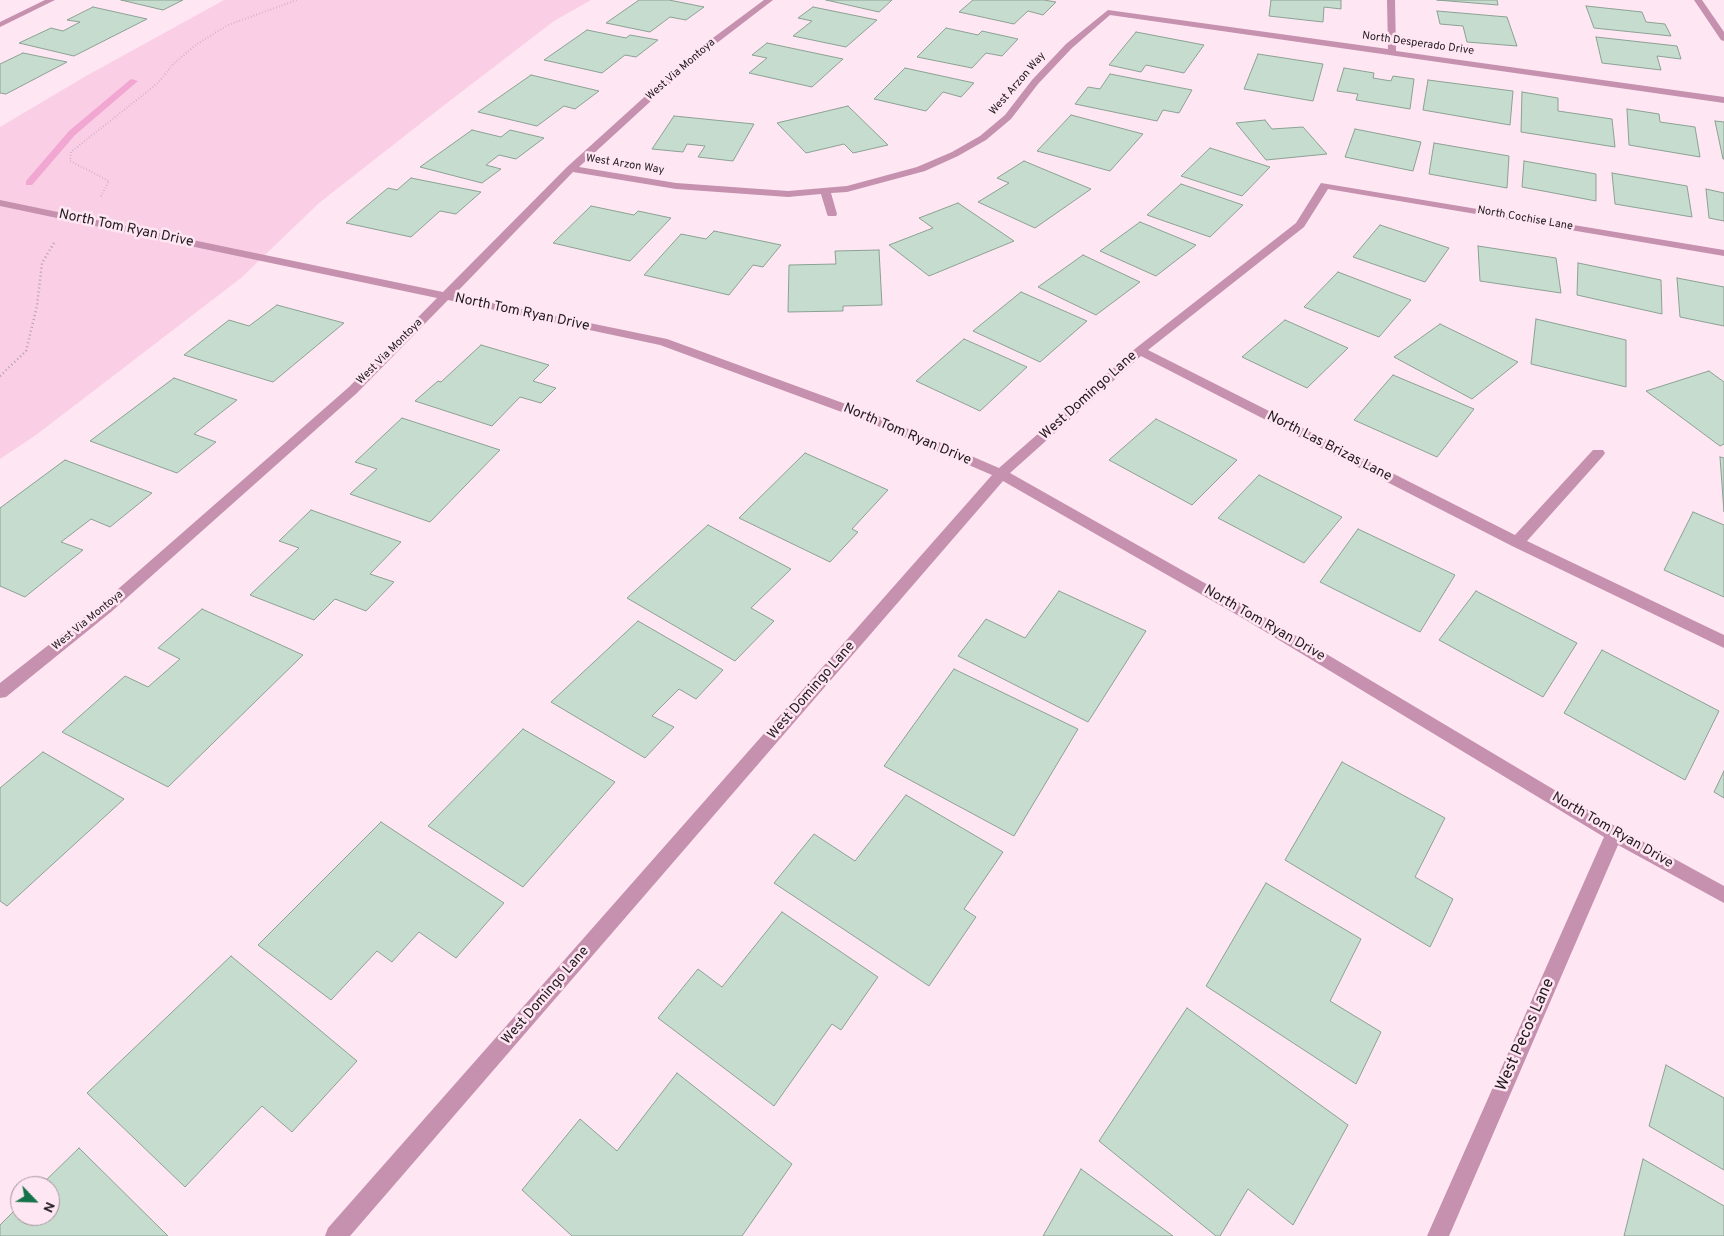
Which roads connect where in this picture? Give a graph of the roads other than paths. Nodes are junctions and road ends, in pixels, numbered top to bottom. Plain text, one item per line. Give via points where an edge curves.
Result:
1 (51, 0) edge
2 (769, 0) edge
3 (1391, 0) edge
4 (1698, 0) edge
5 (1108, 12) joint
6 (0, 25) edge
7 (1724, 38) edge
8 (1392, 52) junction
9 (1724, 100) edge
10 (571, 169) junction
11 (1325, 186) joint
12 (824, 192) junction
13 (0, 203) edge
14 (832, 214) dead end
15 (1724, 253) edge
16 (445, 296) junction
17 (1140, 351) junction
18 (1598, 453) dead end
19 (1001, 474) junction
20 (1517, 542) junction
21 (1724, 642) edge
22 (0, 692) edge
23 (1614, 834) junction
24 (1724, 895) edge
25 (336, 1236) edge
26 (1438, 1236) edge

1 - 6 street
2 - 10 street, West Via Montoya via 697,54
3 - 8 street
4 - 7 street
5 - 8 street, North Desperado Drive
5 - 12 street, West Arzon Way via 1069,46 1008,117 983,138 921,169
8 - 9 street, North Desperado Drive
10 - 12 street, West Arzon Way via 716,190 788,194
10 - 16 street, West Via Montoya
11 - 15 street, North Cochise Lane
11 - 17 street, West Domingo Lane via 1300,225
12 - 14 street
13 - 16 street, North Tom Ryan Drive
16 - 19 street, North Tom Ryan Drive via 663,342 871,418
16 - 22 street, West Via Montoya via 353,390 106,608
17 - 19 street, West Domingo Lane
17 - 20 street, North Las Brizas Lane
18 - 20 street
19 - 23 street, North Tom Ryan Drive via 1252,616
19 - 25 street, West Domingo Lane
20 - 21 street, North Las Brizas Lane
23 - 24 street, North Tom Ryan Drive
23 - 26 street, West Pecos Lane

